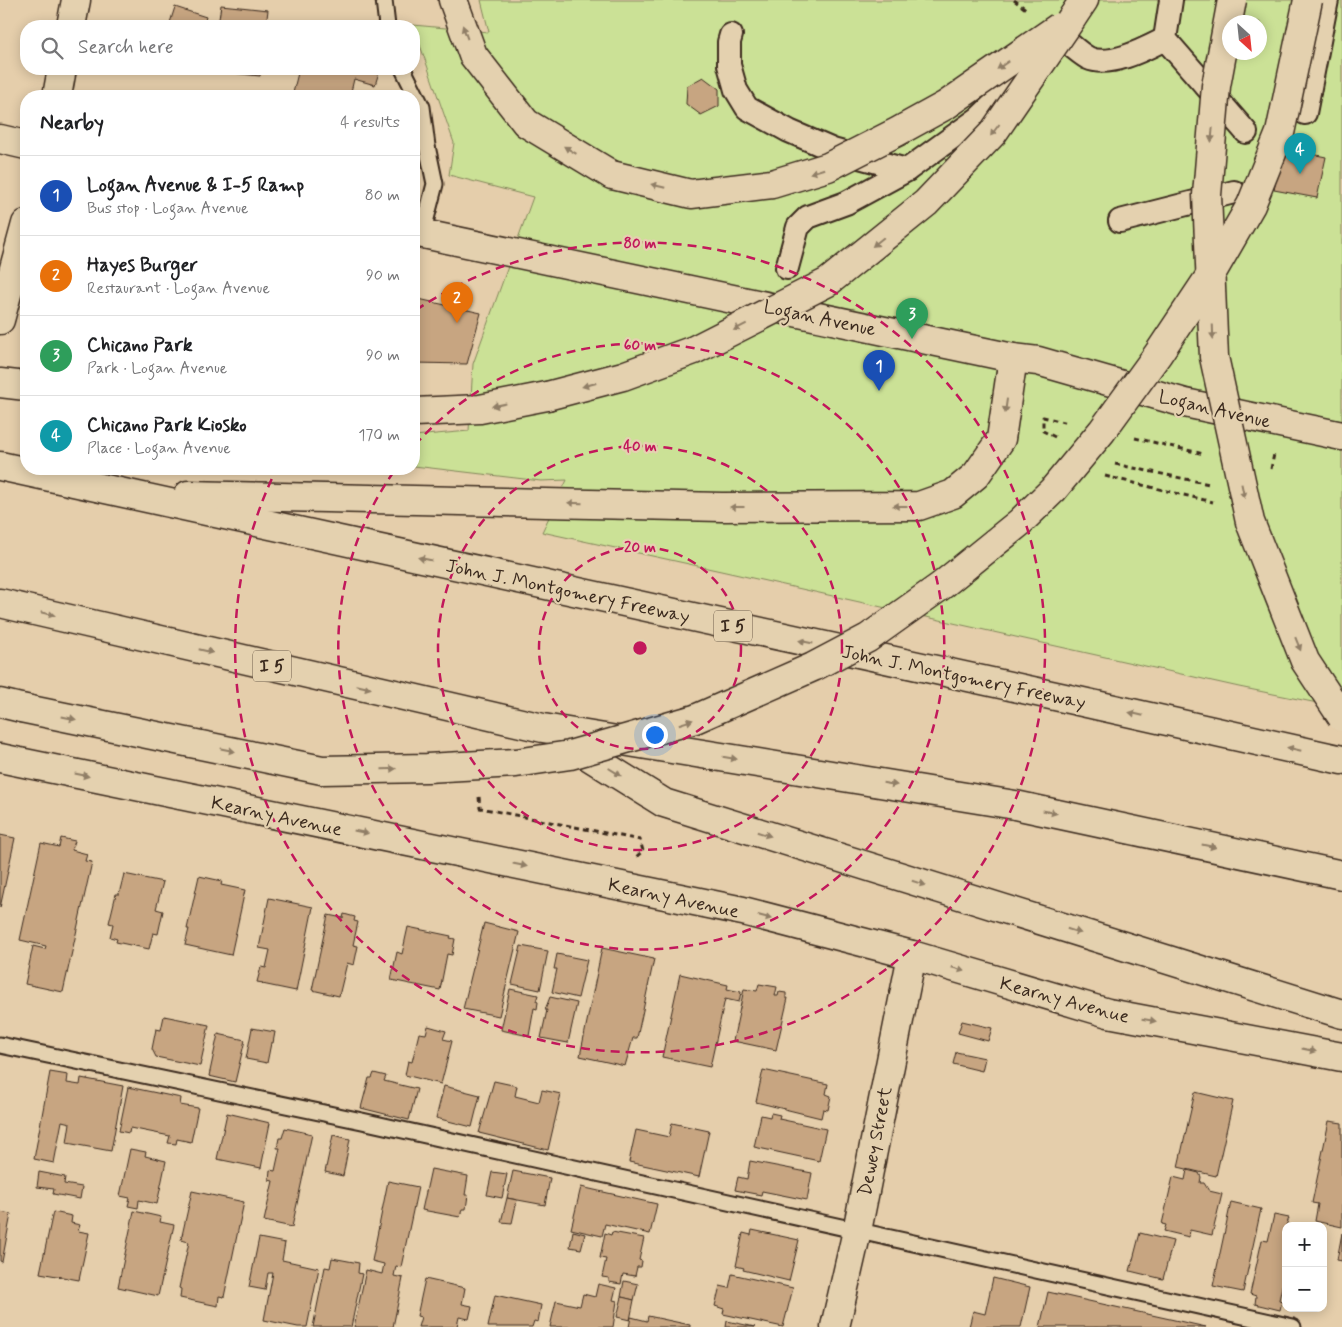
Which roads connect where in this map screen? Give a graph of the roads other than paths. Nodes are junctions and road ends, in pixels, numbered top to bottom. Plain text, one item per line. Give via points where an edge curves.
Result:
1 (76, 0) edge
2 (384, 0) edge
3 (454, 0) edge
4 (1171, 0) edge
5 (1232, 0) edge
6 (1308, 0) edge
7 (1327, 0) edge
8 (1078, 9) edge
9 (71, 20) edge
10 (386, 20) edge
11 (731, 36) dead end
12 (1165, 39) junction
13 (61, 75) edge
14 (406, 75) edge
15 (58, 90) edge
16 (413, 90) edge
17 (420, 104) edge
18 (1306, 113) dead end
19 (1246, 132) dead end
20 (0, 139) edge
21 (20, 144) edge
22 (907, 170) junction
23 (1234, 192) dead end
24 (1120, 222) dead end
25 (420, 228) edge
26 (420, 233) edge
27 (20, 246) edge
28 (787, 268) dead end
29 (1210, 276) junction
30 (0, 320) edge
31 (1013, 358) junction
32 (0, 383) edge
33 (20, 385) edge
34 (420, 412) edge
35 (1342, 436) edge
36 (0, 466) edge
37 (20, 471) edge
38 (40, 475) edge
39 (123, 494) junction
40 (0, 603) edge
41 (11, 706) edge
42 (1342, 717) edge
43 (544, 728) junction
44 (0, 758) edge
45 (1342, 760) edge
46 (1342, 875) edge
47 (912, 955) junction
48 (1342, 1014) edge
49 (0, 1045) edge
50 (1342, 1057) edge
51 (856, 1231) junction
52 (835, 1327) edge
53 (1293, 1327) edge

1 - 9 main road
2 - 10 lane
8 -> 3 main road, bridge via 946,105 828,167 772,184 691,194 612,175 526,123 473,55
4 - 12 street
5 -> 29 main road, bridge via 1216,86 1207,195
6 - 29 main road, bridge via 1280,133 1251,205
7 - 18 street
8 -> 34 main road, bridge via 993,133 926,204 828,282 694,350 623,376 480,409
11 - 22 street via 729,65 736,90 747,108 833,150
12 - 19 street
12 - 22 street via 1116,60 1096,60 1088,58 1057,34 1019,81 979,118
13 - 15 main road
14 - 16 lane
17 - 25 lane via 436,184
20 - 21 main road
22 - 28 street via 846,202 808,217 798,227
23 - 24 street
26 - 31 main road, Logan Avenue
27 - 30 main road
41 -> 29 main road, bridge via 322,770 506,764 570,754 695,719 813,668 868,638 941,586 1019,523 1053,490 1102,430
29 -> 42 main road, bridge via 1214,357 1250,522 1305,661
31 - 35 main road, Logan Avenue via 1038,361 1185,403
31 -> 39 main road via 1001,439 976,475 954,494 919,506 722,507
32 - 33 main road
36 - 37 main road, John J. Montgomery Freeway / I 5
38 - 39 main road, John J. Montgomery Freeway / I 5
45 -> 39 main road, John J. Montgomery Freeway / I 5
40 -> 43 main road, I 5
43 -> 46 main road, I 5 via 1016,804
43 -> 48 main road via 664,803
44 -> 47 main road, Kearny Avenue via 743,911
47 -> 50 main road, Kearny Avenue via 1108,1013
47 - 51 main road, Dewey Street
49 - 51 lane via 362,1121
51 - 52 main road, Dewey Street
51 - 53 lane

